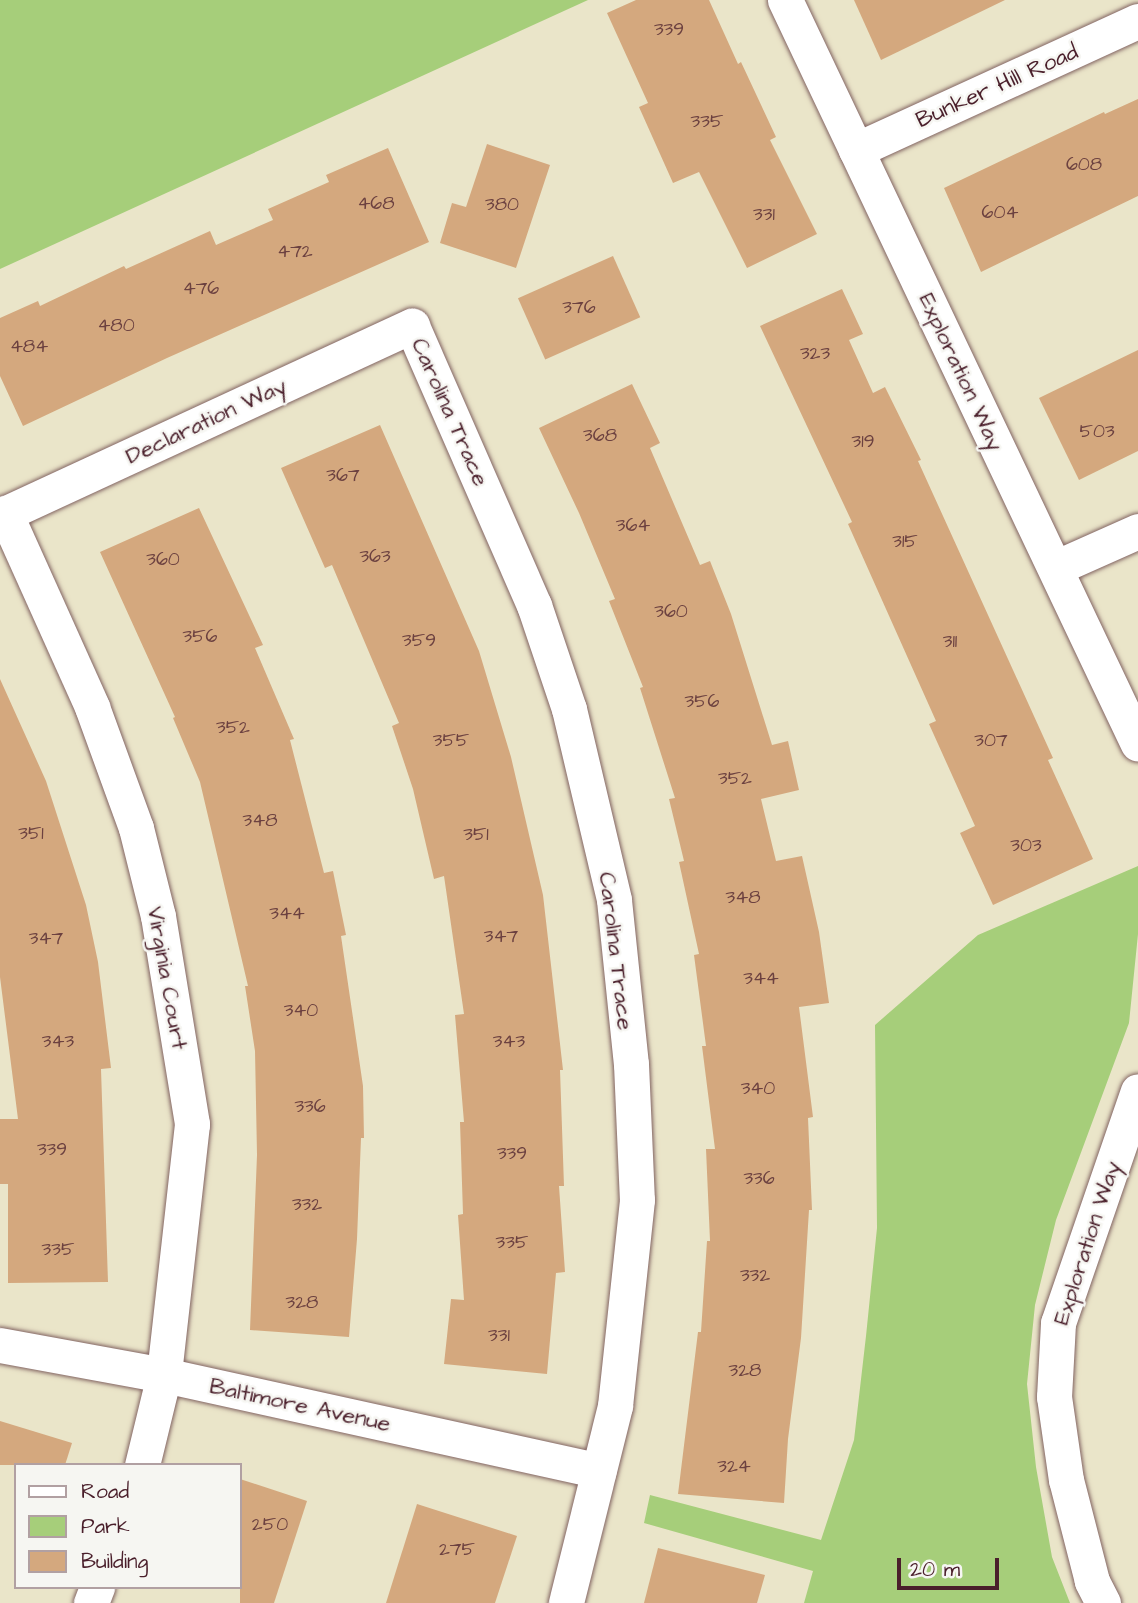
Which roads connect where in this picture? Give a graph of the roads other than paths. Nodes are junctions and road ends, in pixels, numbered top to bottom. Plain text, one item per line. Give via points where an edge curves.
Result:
1 (785, 0) edge
2 (1138, 22) edge
3 (856, 150) junction
4 (412, 326) joint
5 (3, 515) edge
6 (1138, 531) edge
7 (1055, 568) junction
8 (1138, 744) edge
9 (1138, 1091) edge
10 (0, 1345) edge
11 (164, 1375) junction
12 (142, 1463) edge
13 (599, 1471) junction
14 (566, 1603) edge
15 (1103, 1603) edge

1 - 3 street, Exploration Way
2 - 3 street, Bunker Hill Road
3 - 7 street, Exploration Way
4 - 5 street, Declaration Way
4 - 13 street, Carolina Trace via 534,605 569,709 614,900 631,1064 637,1200 615,1406
5 - 11 street, Virginia Court via 92,707 136,828 158,916 192,1124
6 - 7 street
7 - 8 street, Exploration Way
9 - 15 street, Exploration Way via 1058,1322 1054,1397 1064,1468 1092,1581
10 - 11 street, Baltimore Avenue
11 - 12 street, Virginia Court
11 - 13 street, Baltimore Avenue
13 - 14 street, Carolina Trace

